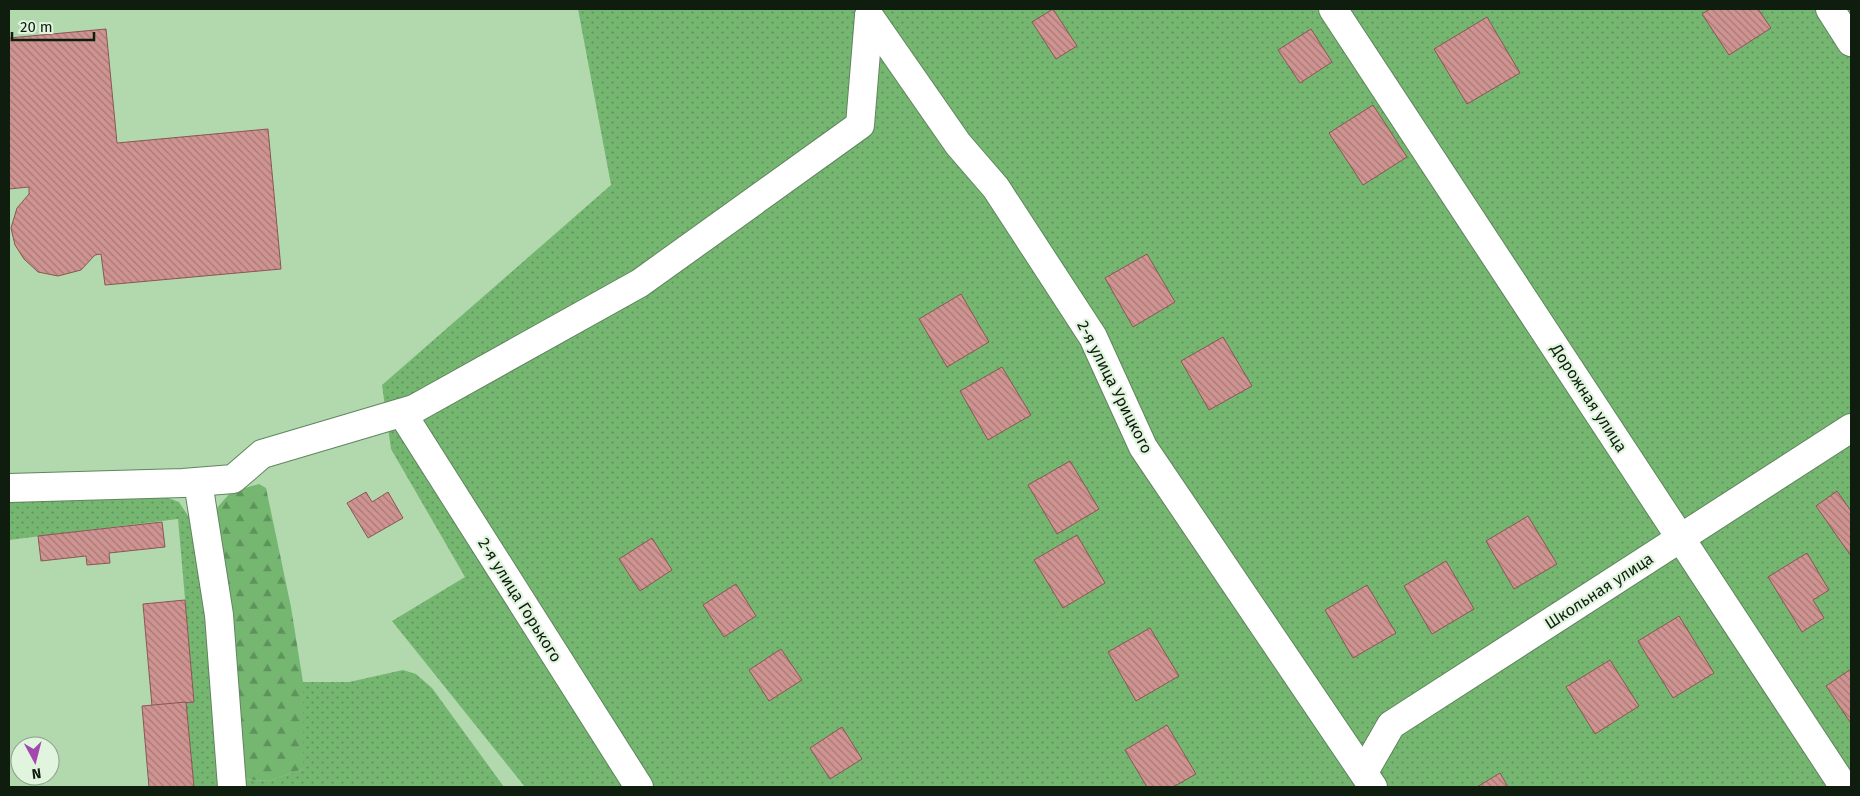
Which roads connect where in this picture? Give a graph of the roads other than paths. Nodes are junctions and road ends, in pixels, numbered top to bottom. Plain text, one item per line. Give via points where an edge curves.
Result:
1 (1333, 9) edge
2 (1830, 9) edge
3 (867, 11) edge
4 (1851, 42) edge
5 (402, 413) junction
6 (1851, 428) edge
7 (198, 482) junction
8 (9, 488) edge
9 (1681, 538) junction
10 (1369, 779) edge
11 (232, 787) edge
12 (638, 787) edge
13 (1844, 787) edge

1 - 9 street, Дорожная улица
2 - 4 street
3 - 5 street via 860,125 640,283
3 - 10 street, 2-я улица Урицкого via 958,144 996,188 1093,337 1143,447
5 - 7 street via 262,454 233,479
5 - 12 street, 2-я улица Горького
6 - 9 street, Школьная улица
7 - 8 street
7 - 11 street via 219,614
9 - 10 street, Школьная улица via 1391,725
9 - 13 street, Дорожная улица

